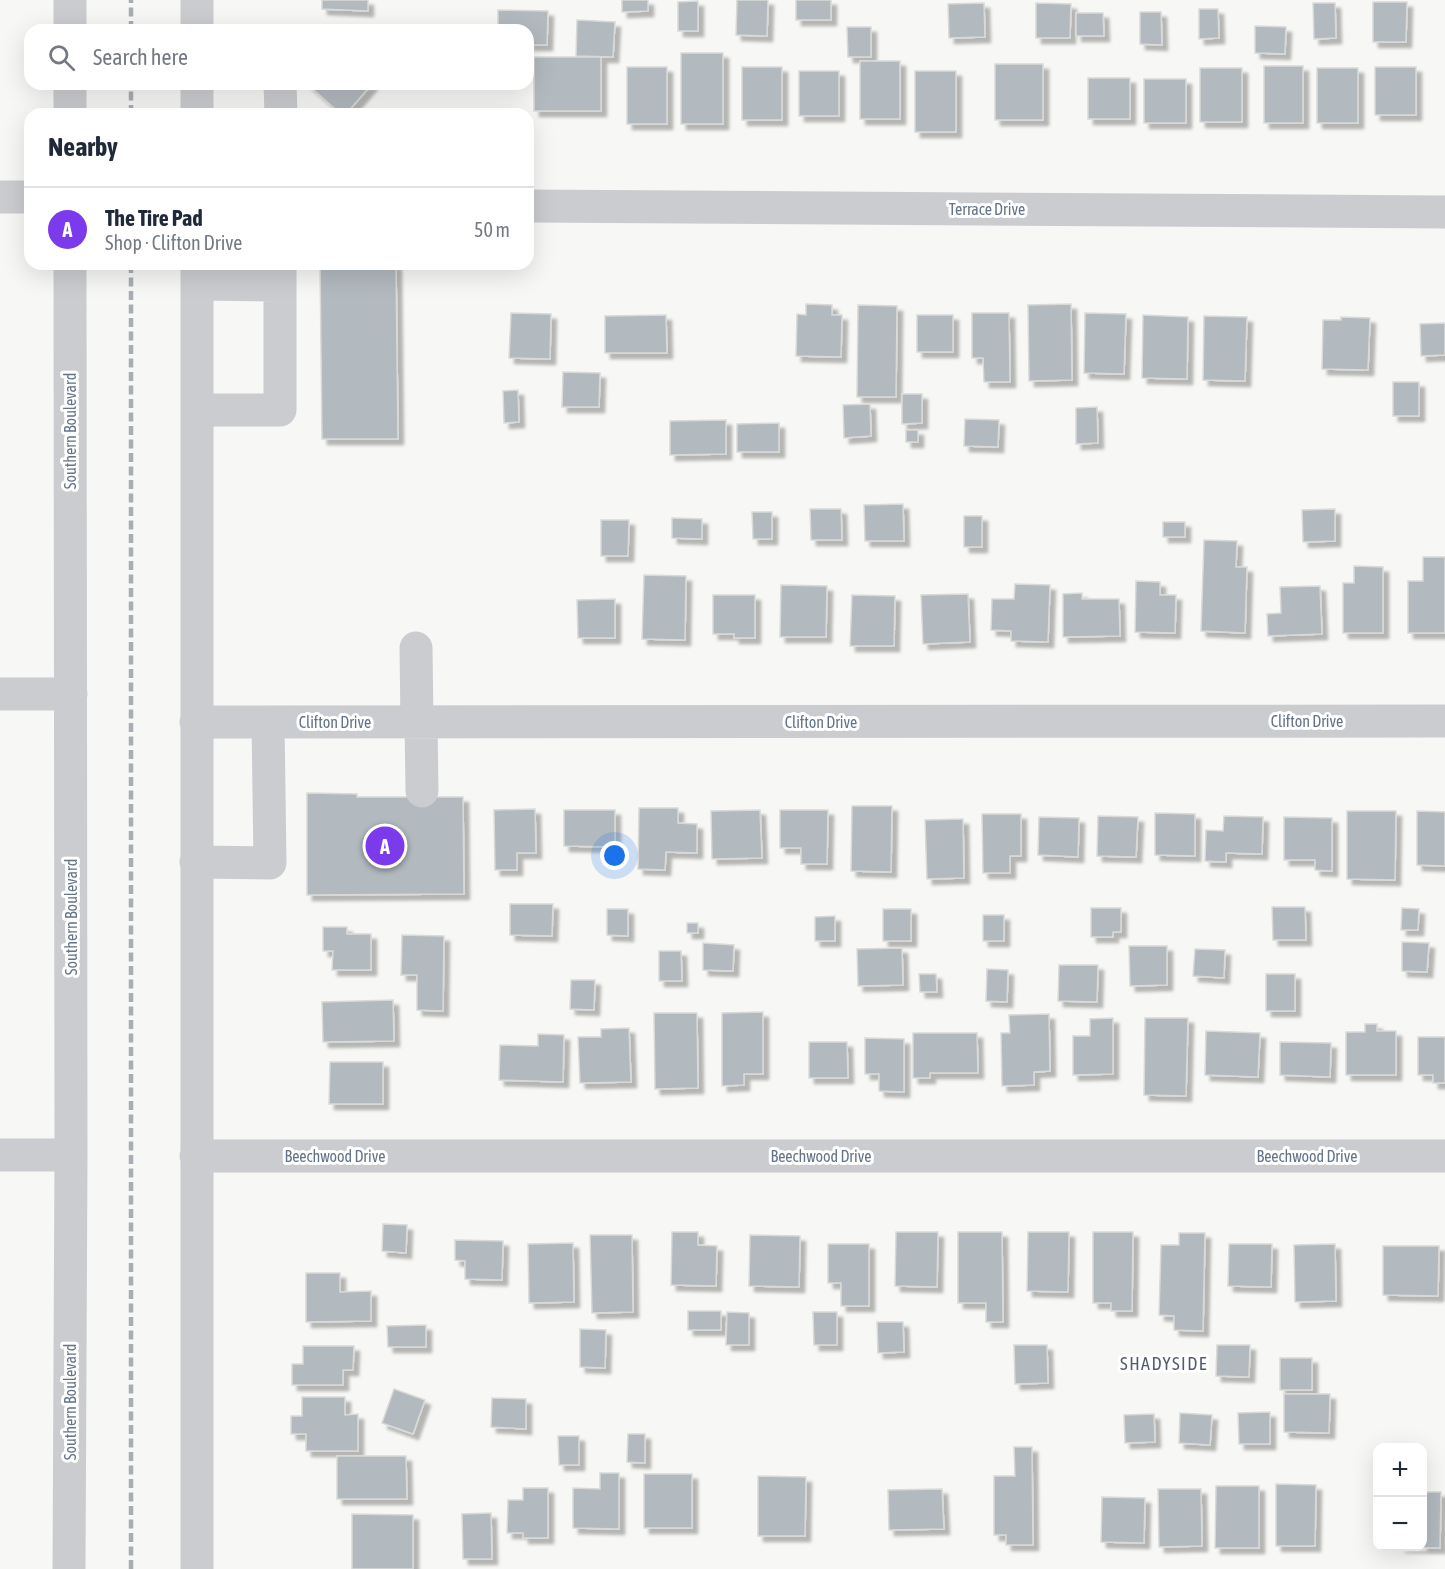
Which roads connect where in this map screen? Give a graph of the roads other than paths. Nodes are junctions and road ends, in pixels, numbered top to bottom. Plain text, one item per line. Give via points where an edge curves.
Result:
1 (70, 0) edge
2 (197, 0) edge
3 (70, 24) edge
4 (197, 24) edge
5 (70, 90) edge
6 (197, 90) edge
7 (280, 90) edge
8 (70, 108) edge
9 (197, 108) edge
10 (281, 108) edge
11 (0, 196) edge
12 (24, 196) edge
13 (534, 206) edge
14 (1445, 212) edge
15 (70, 270) edge
16 (197, 274) edge
17 (280, 275) edge
18 (197, 410) junction
19 (416, 648) dead end
20 (0, 694) edge
21 (70, 694) junction
22 (1445, 721) edge
23 (196, 722) junction
24 (268, 722) junction
25 (419, 722) junction
26 (422, 791) dead end
27 (196, 862) junction
28 (0, 1155) edge
29 (71, 1155) junction
30 (196, 1156) junction
31 (1445, 1156) edge
32 (69, 1569) edge
33 (197, 1569) edge

1 - 3 street
2 - 4 street
5 - 8 street
6 - 9 street
7 - 10 street
11 - 12 street
13 - 14 street, Terrace Drive
15 - 21 street, Southern Boulevard
16 - 17 street
16 - 18 street
17 - 18 street via 280,410
18 - 23 street
19 - 25 street
20 - 21 street
21 - 29 street, Southern Boulevard
22 - 25 street, Clifton Drive
23 - 24 street, Clifton Drive
23 - 27 street
24 - 25 street, Clifton Drive
24 - 27 street via 270,863
25 - 26 street
27 - 30 street
28 - 29 street
29 - 32 street, Southern Boulevard
30 - 31 street, Beechwood Drive
30 - 33 street

